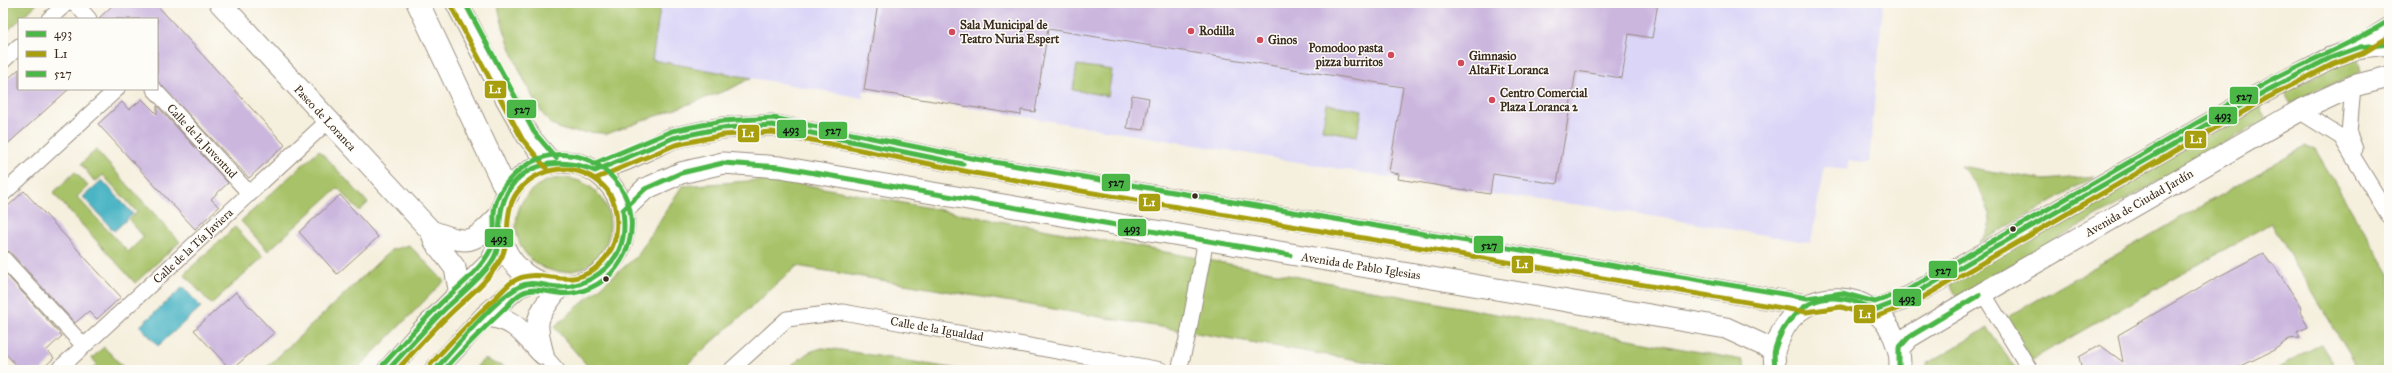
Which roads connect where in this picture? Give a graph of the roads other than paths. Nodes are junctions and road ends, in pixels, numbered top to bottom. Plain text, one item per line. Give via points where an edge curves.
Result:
1 (66, 3) edge
2 (75, 3) edge
3 (220, 3) edge
4 (457, 3) edge
5 (421, 8) edge
6 (50, 18) edge
7 (88, 18) edge
8 (2389, 29) edge
9 (2389, 44) edge
10 (18, 47) edge
11 (2360, 47) junction
12 (3, 61) edge
13 (2389, 77) edge
14 (2352, 86) junction
15 (116, 90) edge
16 (155, 90) edge
17 (2299, 111) junction
18 (328, 121) junction
19 (551, 162) junction
20 (595, 171) junction
21 (2362, 171) junction
22 (3, 194) edge
23 (250, 194) junction
24 (508, 194) junction
25 (623, 210) junction
26 (500, 215) junction
27 (2389, 216) edge
28 (431, 231) junction
29 (501, 239) junction
30 (1206, 239) junction
31 (3, 258) edge
32 (535, 281) junction
33 (559, 287) junction
34 (1983, 293) junction
35 (460, 294) junction
36 (1807, 305) junction
37 (1875, 310) junction
38 (485, 316) junction
39 (84, 346) junction
40 (1899, 348) junction
41 (543, 354) junction
42 (1775, 360) edge
43 (58, 370) edge
44 (388, 370) edge
45 (434, 370) edge
46 (557, 370) edge
47 (731, 370) edge
48 (1162, 370) edge
49 (1179, 370) edge
50 (1899, 370) edge
51 (2030, 370) edge

1 - 6 street
2 - 7 street
3 - 18 main road, Paseo de Loranca
4 - 19 highway via 528,136
5 - 24 highway
8 - 11 highway
9 - 11 main road
10 - 12 street
11 - 37 main road via 2330,58 2264,92 1909,296
13 - 14 main road, Avenida de Ciudad Jardín
14 - 17 main road, Avenida de Ciudad Jardín
14 - 21 street via 2349,134
15 - 22 street
16 - 23 street, Calle de la Juventud
17 - 21 street via 2341,137
17 - 34 main road, Avenida de Ciudad Jardín
18 - 23 street, Calle de la Tía Javiera
18 - 28 main road, Paseo de Loranca
19 - 20 main road via 579,164
19 - 24 main road via 519,179
20 - 25 main road via 608,182 618,196
20 - 36 main road via 673,138 722,128 772,125 975,166
21 - 27 street
23 - 39 street, Calle de la Tía Javiera
24 - 26 main road
25 - 30 main road, Avenida de Pablo Iglesias via 645,189 681,173 723,164 737,164 780,167
25 - 33 main road via 625,225 622,243 612,262 588,281 574,286
26 - 28 main road, Paseo de Loranca via 470,241 457,241
26 - 29 main road
28 - 35 main road, Paseo de Loranca via 435,242 455,268
29 - 32 main road via 509,257 521,272
29 - 35 main road via 491,262
30 - 42 main road, Avenida de Pablo Iglesias via 1726,328
30 - 49 street
31 - 39 street
32 - 33 main road
32 - 38 main road via 518,287
33 - 41 main road via 538,316 536,330
34 - 40 main road, Avenida de Ciudad Jardín via 1909,337
34 - 51 street
35 - 44 main road via 422,331
36 - 37 main road via 1830,298 1855,301
36 - 42 main road via 1785,324
37 - 40 main road via 1890,327
38 - 41 main road via 500,317 514,323
38 - 45 main road
39 - 43 street, Calle de la Tía Javiera
40 - 50 main road
41 - 46 street
47 - 48 street, Calle de la Igualdad via 787,319 843,312

